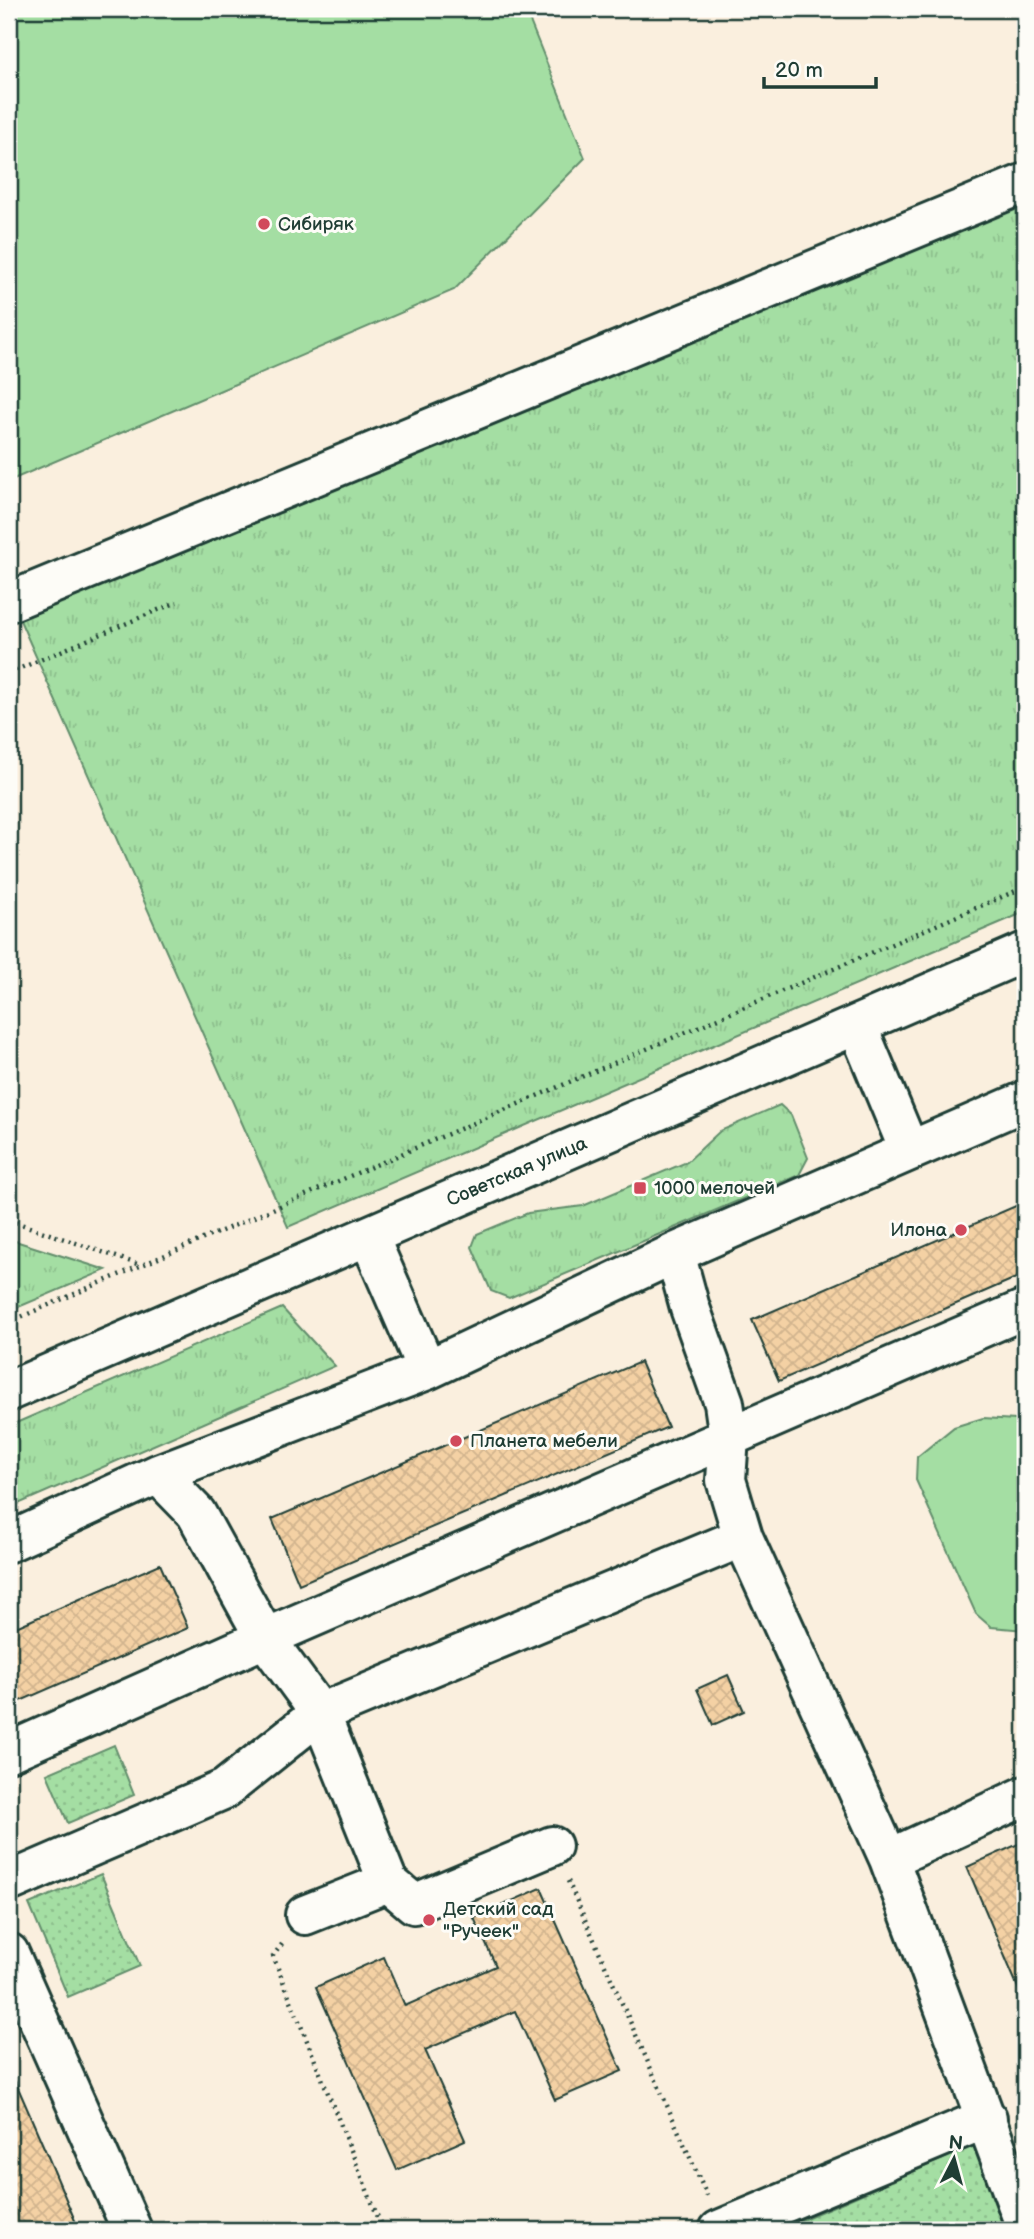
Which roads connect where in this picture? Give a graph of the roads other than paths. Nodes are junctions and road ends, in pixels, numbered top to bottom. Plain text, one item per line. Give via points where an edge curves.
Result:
1 (1025, 183) edge
2 (9, 602) edge
3 (1025, 952) edge
4 (857, 1025) junction
5 (1025, 1101) edge
6 (909, 1150) junction
7 (369, 1237) junction
8 (675, 1253) junction
9 (1025, 1309) edge
10 (427, 1370) junction
11 (9, 1391) edge
12 (729, 1438) junction
13 (158, 1474) junction
14 (743, 1537) junction
15 (9, 1542) edge
16 (265, 1638) junction
17 (320, 1713) junction
18 (9, 1752) edge
19 (1025, 1796) edge
20 (552, 1846) road end
21 (889, 1859) junction
22 (9, 1882) edge
23 (388, 1882) junction
24 (304, 1915) road end
25 (9, 1953) edge
26 (987, 2118) junction
27 (1025, 2225) edge
28 (132, 2230) edge
29 (720, 2230) edge

1 - 2 main road
3 - 4 main road, Советская улица
4 - 6 main road
4 - 7 main road, Советская улица
5 - 6 main road
6 - 8 main road
7 - 10 main road
7 - 11 main road, Советская улица
8 - 10 main road
8 - 12 main road via 724,1403
9 - 12 main road
10 - 13 main road
12 - 14 main road via 726,1479
12 - 16 main road
13 - 15 main road
13 - 16 main road via 196,1513
14 - 17 main road
14 - 21 main road
16 - 17 main road
16 - 18 main road
17 - 22 main road via 225,1789
17 - 23 main road
19 - 21 main road
20 - 23 main road via 414,1904
21 - 26 main road
23 - 24 main road
25 - 28 main road
26 - 27 main road
26 - 29 main road

